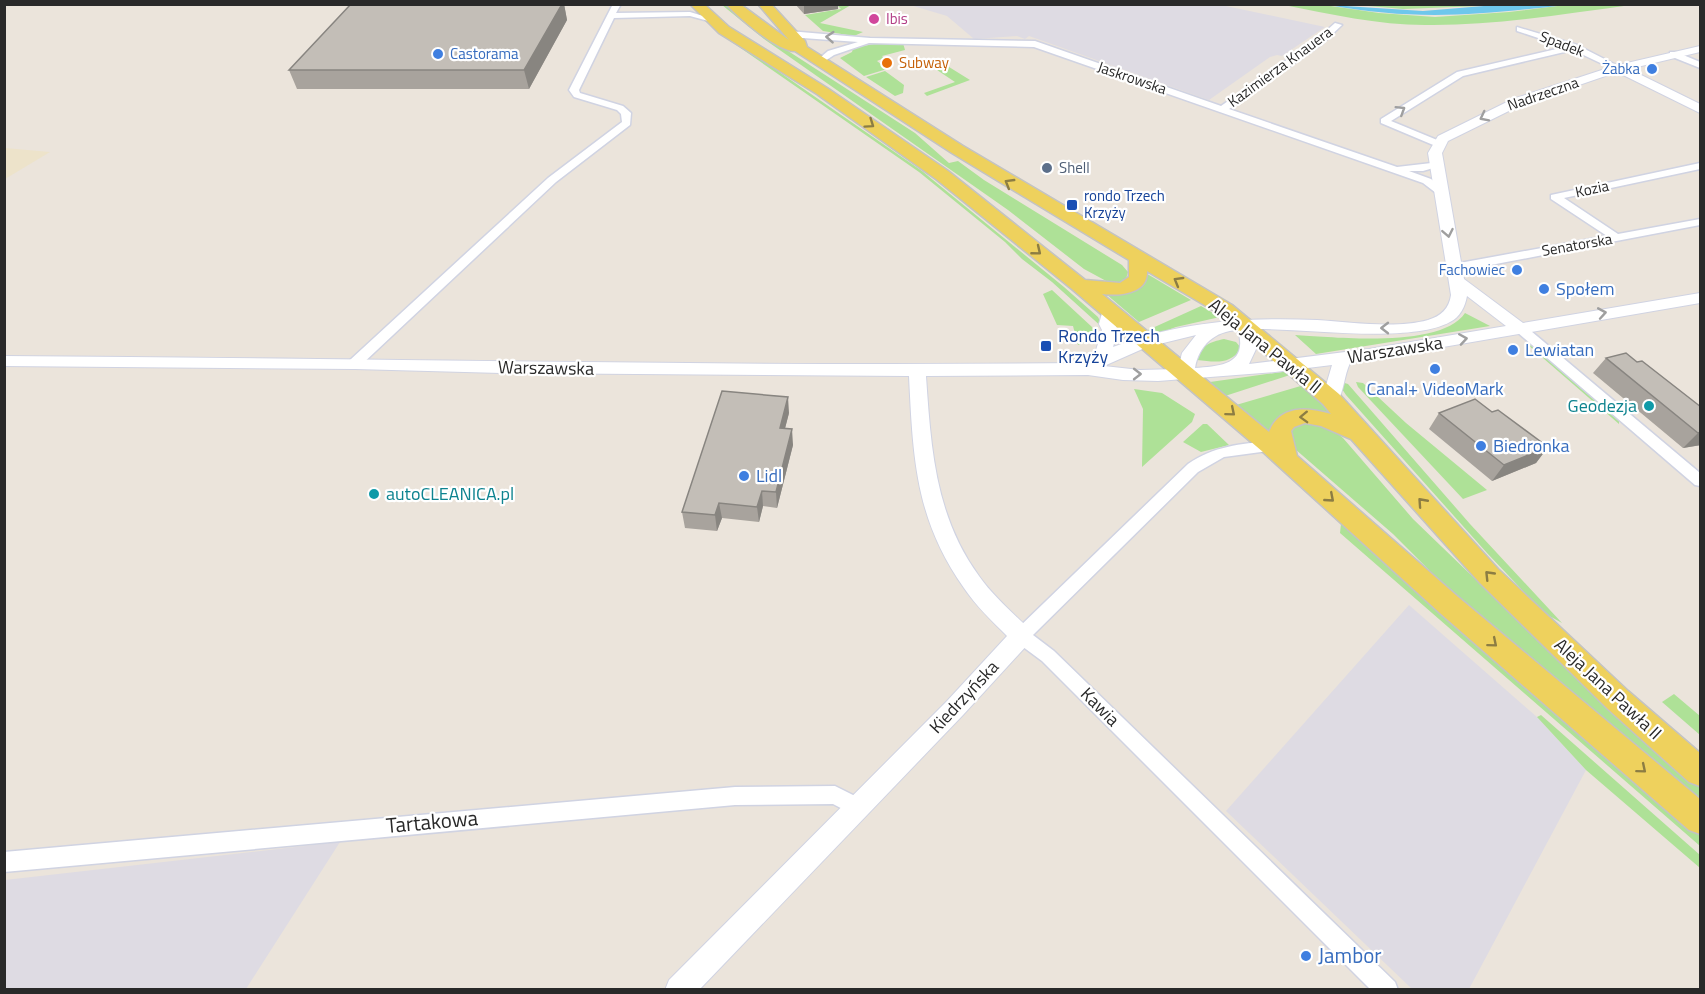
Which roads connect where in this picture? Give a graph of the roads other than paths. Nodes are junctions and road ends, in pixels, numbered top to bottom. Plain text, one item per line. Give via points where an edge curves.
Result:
1 (672, 4) edge
2 (696, 4) edge
3 (716, 4) edge
4 (732, 4) edge
5 (764, 4) edge
6 (614, 10) edge
7 (712, 20) junction
8 (1338, 25) dead end
9 (1520, 28) dead end
10 (789, 34) junction
11 (870, 41) junction
12 (1574, 47) junction
13 (800, 49) junction
14 (1701, 49) edge
15 (1673, 54) junction
16 (819, 62) junction
17 (1701, 65) edge
18 (1618, 68) junction
19 (822, 91) junction
20 (1698, 105) edge
21 (1221, 109) junction
22 (1438, 144) junction
23 (1436, 164) junction
24 (1701, 165) edge
25 (1384, 167) junction
26 (1440, 191) junction
27 (1701, 222) edge
28 (1617, 238) junction
29 (1138, 258) junction
30 (1456, 275) junction
31 (1079, 285) junction
32 (1701, 298) edge
33 (1490, 306) junction
34 (1110, 313) junction
35 (1244, 324) junction
36 (1545, 324) junction
37 (1223, 326) junction
38 (1521, 329) junction
39 (1148, 342) junction
40 (1344, 358) junction
41 (4, 361) edge
42 (355, 363) junction
43 (1095, 363) junction
44 (1294, 366) junction
45 (917, 371) junction
46 (1225, 371) junction
47 (1186, 374) junction
48 (1331, 399) junction
49 (1359, 433) junction
50 (1279, 453) junction
51 (1701, 481) edge
52 (1021, 636) junction
53 (1701, 772) edge
54 (856, 807) junction
55 (1701, 819) edge
56 (4, 862) edge
57 (690, 986) edge
58 (1387, 990) edge

1 - 6 street
2 - 7 main road, Aleja Jana Pawła II
3 - 19 main road, Aleja Jana Pawła II
4 - 13 main road via 788,47
5 - 10 main road, Aleja Jana Pawła II
6 - 7 street via 690,14
6 - 42 street via 574,90 577,95 620,108 626,112 627,123 552,180
7 - 19 main road, Aleja Jana Pawła II
8 - 21 street, Kazimierza Knauera
9 - 12 street, Spadek
11 -> 10 street, Jaskrowska
10 - 13 main road, Aleja Jana Pawła II
11 - 16 street, Jaskrowska via 831,52
11 - 21 street, Jaskrowska via 1035,44
12 - 18 street, Spadek
22 -> 12 street via 1384,121 1460,74
13 - 16 main road, Aleja Jana Pawła II
14 - 15 street, Nadrzeczna
15 - 17 street
15 - 18 street, Nadrzeczna
29 -> 16 main road, Aleja Jana Pawła II via 918,127
18 - 20 street, Spadek
18 -> 22 street, Nadrzeczna via 1517,102
19 -> 31 main road, Aleja Jana Pawła II via 942,175
21 - 25 street, Jaskrowska
22 - 23 street
23 - 25 street, Jaskrowska via 1415,169
23 - 26 street
24 - 28 street, Kozia via 1555,197
25 - 26 street, Jaskrowska
26 -> 30 street
27 - 28 street, Senatorska
28 - 30 street, Senatorska
29 - 31 main road via 1138,277 1132,285 1116,289
35 -> 29 main road, Aleja Jana Pawła II
30 - 33 street
30 -> 35 street, Warszawska via 1459,301 1451,314 1418,326
31 - 34 main road, Aleja Jana Pawła II
36 -> 32 street, Warszawska
33 - 36 street
33 - 38 street
34 - 39 main road, Aleja Jana Pawła II
34 - 43 street via 1110,330
35 - 37 street, Warszawska
35 - 44 main road, Aleja Jana Pawła II
35 - 46 street via 1250,352 1240,364
36 - 38 street, Warszawska
37 - 39 street, Warszawska
37 - 47 street via 1192,347
40 -> 38 street, Warszawska
38 - 51 street
39 - 43 street, Warszawska
39 - 47 main road, Aleja Jana Pawła II
40 - 44 street, Warszawska
40 - 48 street
41 - 42 street, Warszawska
42 - 45 street, Warszawska
43 - 45 street, Warszawska
43 -> 47 street, Warszawska via 1109,374
44 - 46 street, Warszawska
44 - 48 main road, Aleja Jana Pawła II
45 - 52 street, Kawia via 923,472 933,513 971,582
46 - 47 street, Warszawska
47 -> 50 main road, Aleja Jana Pawła II
48 - 49 main road, Aleja Jana Pawła II
49 -> 50 main road via 1310,416 1292,417 1280,431
53 -> 49 main road, Aleja Jana Pawła II via 1618,700 1505,592
50 - 52 street, Kiedrzyńska via 1228,450 1209,455
50 -> 55 main road, Aleja Jana Pawła II via 1449,605
52 - 54 street, Kiedrzyńska
52 - 58 street, Kawia via 1048,656
54 - 56 street, Tartakowa via 835,795 735,796
54 - 57 street, Kiedrzyńska

